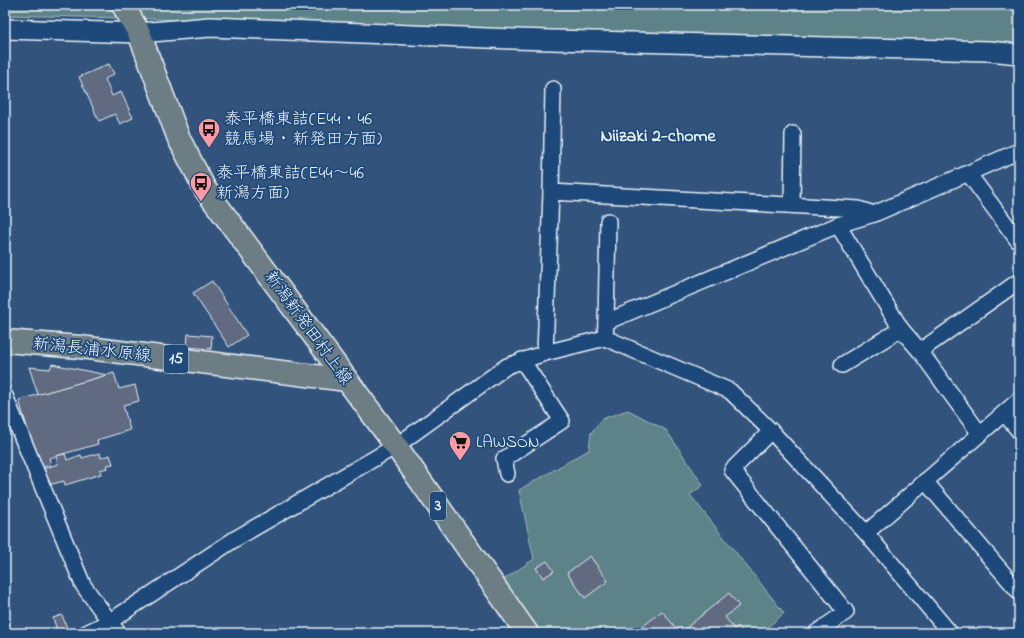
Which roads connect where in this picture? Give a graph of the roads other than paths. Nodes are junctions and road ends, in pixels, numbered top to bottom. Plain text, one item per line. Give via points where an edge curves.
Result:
1 (123, 5) edge
2 (5, 29) edge
3 (139, 32) junction
4 (1019, 54) edge
5 (554, 89) dead end
6 (793, 134) dead end
7 (1019, 151) edge
8 (968, 173) junction
9 (551, 192) junction
10 (792, 205) junction
11 (874, 214) junction
12 (608, 221) dead end
13 (838, 225) junction
14 (1019, 242) edge
15 (1019, 281) edge
16 (606, 322) junction
17 (900, 329) junction
18 (605, 338) junction
19 (5, 341) edge
20 (920, 351) junction
21 (545, 353) junction
22 (522, 360) junction
23 (842, 365) dead end
24 (346, 380) junction
25 (5, 396) edge
26 (1019, 400) edge
27 (1004, 413) junction
28 (1019, 431) edge
29 (771, 432) junction
30 (980, 434) junction
31 (396, 446) junction
32 (507, 474) dead end
33 (925, 481) junction
34 (866, 533) junction
35 (1019, 592) edge
36 (114, 628) edge
37 (86, 633) edge
38 (527, 633) edge
39 (816, 633) edge
40 (950, 633) edge

1 - 3 main road, 新潟新発田村上線 / 3
2 - 3 street
3 - 4 street via 210,27
3 - 24 main road, 新潟新発田村上線 / 3 via 180,139 205,189
5 - 9 street
6 - 10 street
7 - 8 street
8 - 11 street
8 - 14 street
9 - 10 street
9 - 21 street
10 - 11 street via 859,209
11 - 13 street
12 - 16 street
13 - 16 street
13 - 17 street
15 - 20 street
16 - 18 street
17 - 20 street
17 - 23 street
18 - 21 street
18 - 29 street via 730,391
19 - 24 main road, 新潟長浦水原線 / 15 via 80,346
20 - 30 street
21 - 22 street
22 - 31 street via 506,366
22 - 32 street via 562,421 504,459
24 - 31 main road, 新潟新発田村上線 / 3
25 - 36 street via 83,585
26 - 27 street
27 - 28 street
27 - 30 street
29 - 34 street
29 - 39 street via 732,470 846,612
30 - 33 street
31 - 36 street via 235,539
31 - 38 main road, 新潟新発田村上線 / 3
33 - 34 street
33 - 35 street
34 - 40 street
36 - 37 street

